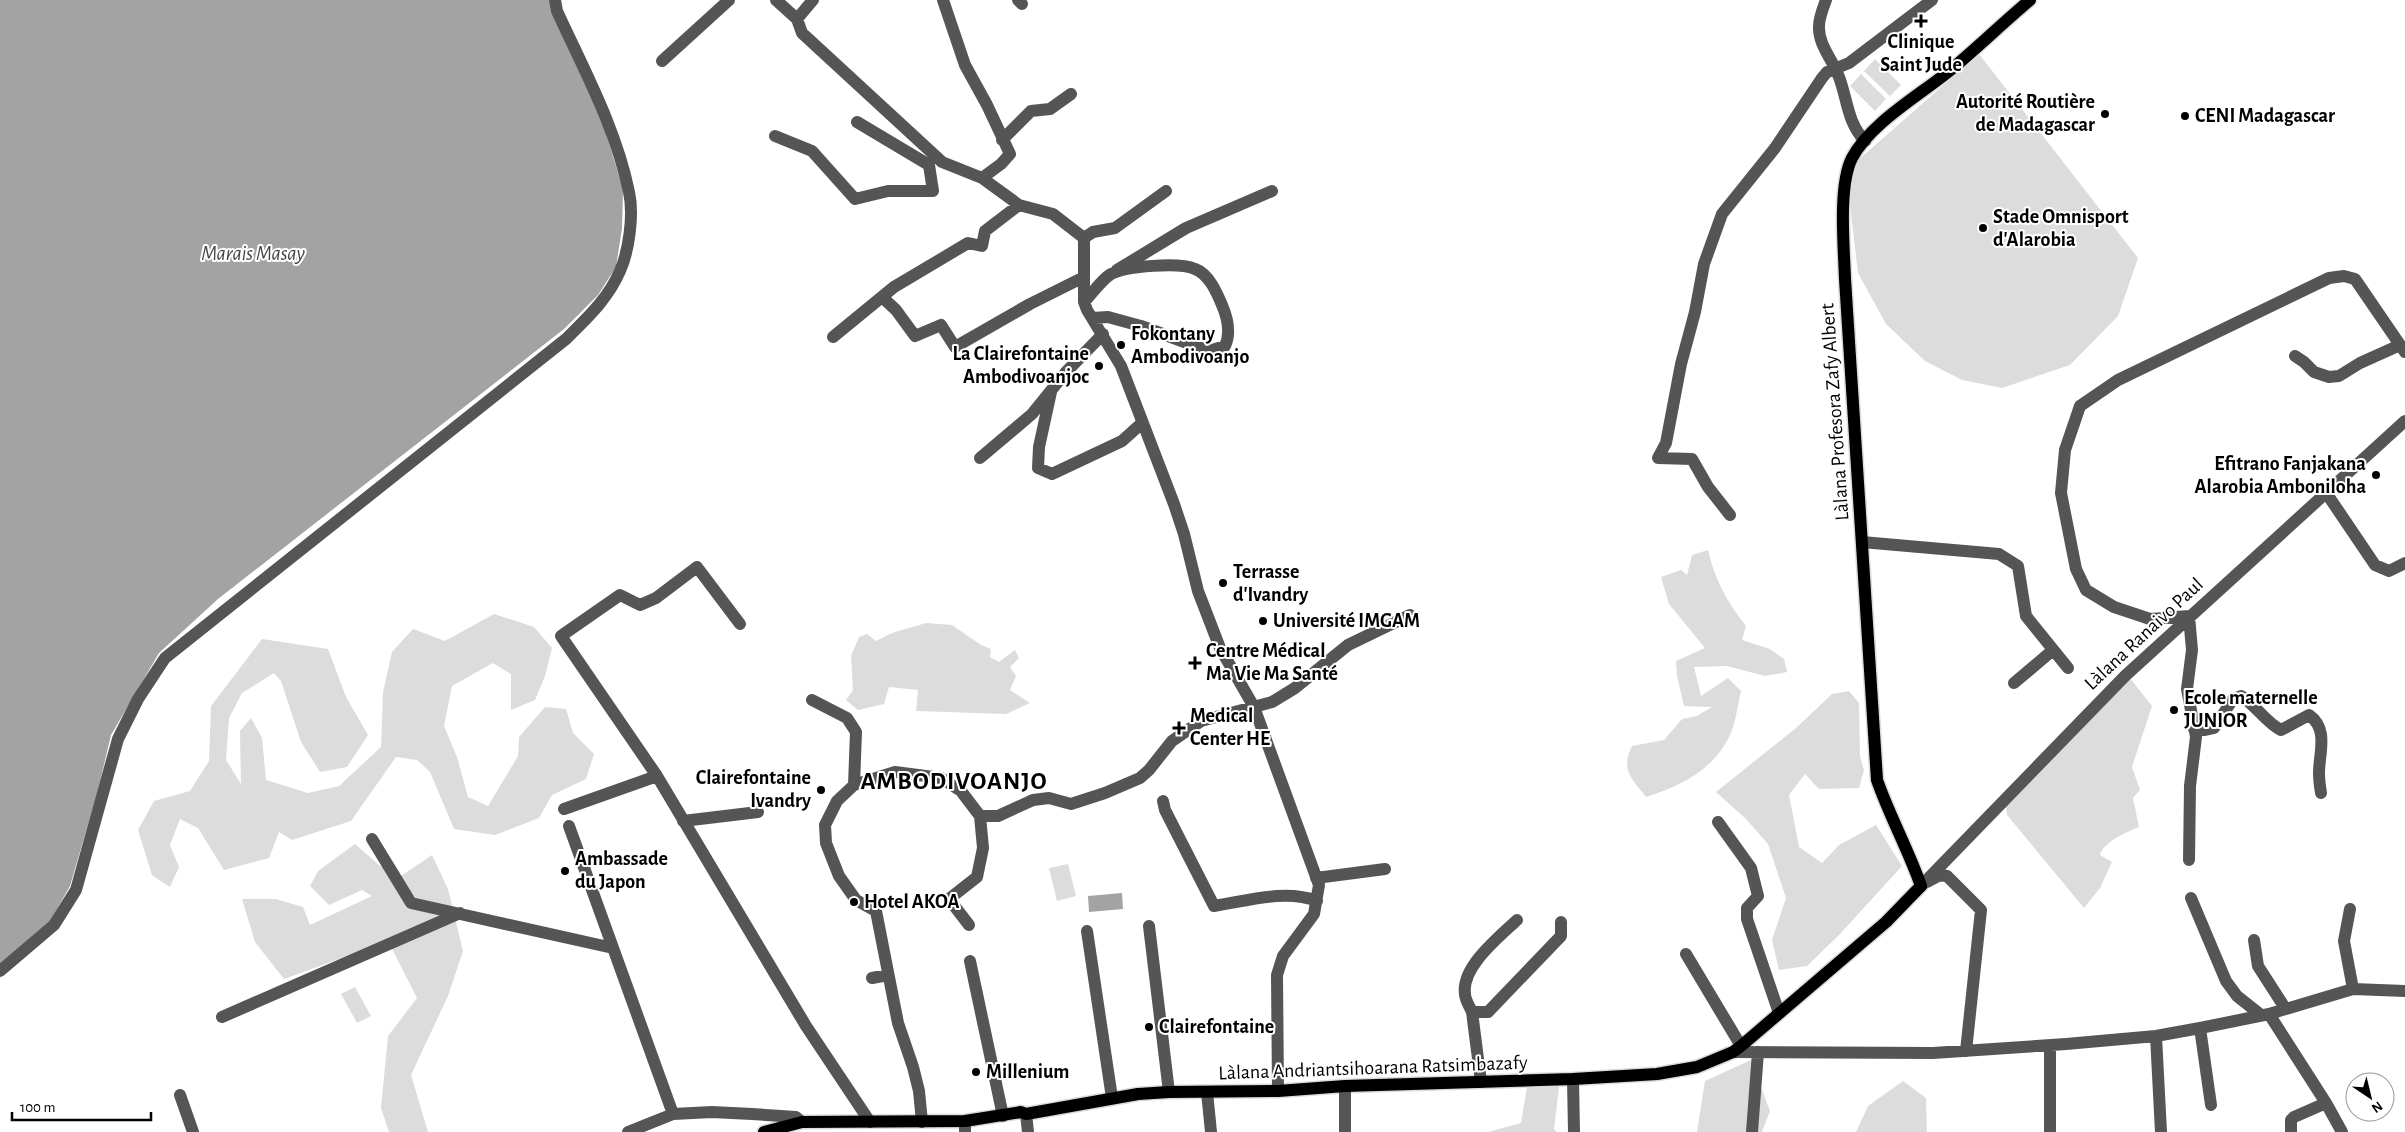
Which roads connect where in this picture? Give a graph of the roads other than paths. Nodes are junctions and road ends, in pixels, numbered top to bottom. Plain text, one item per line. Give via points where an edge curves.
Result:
1 (555, 0) edge
2 (729, 0) edge
3 (776, 0) edge
4 (814, 0) edge
5 (943, 0) edge
6 (1826, 0) edge
7 (1932, 0) edge
8 (2027, 2) edge
9 (797, 20) junction
10 (662, 61) dead end
11 (1834, 68) junction
12 (1071, 94) dead end
13 (857, 122) dead end
14 (774, 136) dead end
15 (1002, 140) junction
16 (1865, 141) junction
17 (942, 162) junction
18 (929, 165) junction
19 (982, 178) junction
20 (1166, 191) dead end
21 (1272, 191) dead end
22 (1019, 205) junction
23 (1084, 238) junction
24 (1111, 274) junction
25 (1084, 277) junction
26 (882, 297) junction
27 (1084, 302) junction
28 (1092, 318) junction
29 (1103, 334) junction
30 (833, 338) dead end
31 (2403, 349) edge
32 (2295, 356) dead end
33 (1051, 392) junction
34 (2405, 421) edge
35 (1142, 423) junction
36 (980, 458) dead end
37 (2327, 494) junction
38 (1730, 515) dead end
39 (1862, 542) junction
40 (2405, 563) edge
41 (1410, 616) dead end
42 (2189, 616) junction
43 (740, 624) dead end
44 (2053, 650) junction
45 (2068, 668) dead end
46 (2014, 683) dead end
47 (812, 700) dead end
48 (1254, 707) junction
49 (2194, 729) junction
50 (657, 776) junction
51 (854, 785) junction
52 (2321, 793) dead end
53 (1163, 801) dead end
54 (564, 809) dead end
55 (758, 812) dead end
56 (980, 816) junction
57 (683, 821) junction
58 (1718, 822) dead end
59 (569, 826) dead end
60 (372, 838) dead end
61 (2189, 860) dead end
62 (1384, 869) dead end
63 (1316, 878) junction
64 (1921, 886) junction
65 (2191, 898) dead end
66 (1317, 901) junction
67 (2350, 909) dead end
68 (460, 914) junction
69 (1517, 920) dead end
70 (1561, 922) dead end
71 (970, 925) dead end
72 (1149, 926) dead end
73 (1087, 930) dead end
74 (2254, 940) dead end
75 (613, 948) junction
76 (1686, 954) dead end
77 (970, 961) dead end
78 (0, 971) edge
79 (888, 976) junction
80 (872, 978) dead end
81 (2353, 989) junction
82 (2405, 991) edge
83 (2285, 1008) junction
84 (1472, 1012) junction
85 (1779, 1013) junction
86 (2265, 1014) junction
87 (222, 1017) dead end
88 (2200, 1028) junction
89 (2156, 1036) junction
90 (2050, 1046) junction
91 (1737, 1049) junction
92 (1966, 1051) junction
93 (1758, 1052) junction
94 (1573, 1079) junction
95 (1481, 1082) junction
96 (1345, 1086) junction
97 (1278, 1091) junction
98 (1169, 1092) junction
99 (1207, 1092) junction
100 (180, 1095) dead end
101 (1112, 1098) junction
102 (2326, 1103) junction
103 (2211, 1105) dead end
104 (673, 1114) junction
105 (1026, 1114) junction
106 (1003, 1116) junction
107 (802, 1122) junction
108 (870, 1122) junction
109 (922, 1122) junction
110 (965, 1126) edge
111 (193, 1132) edge
112 (628, 1132) edge
113 (764, 1132) edge
114 (1028, 1132) edge
115 (1211, 1132) edge
116 (1346, 1132) edge
117 (1574, 1132) edge
118 (1752, 1132) edge
119 (2050, 1132) edge
120 (2161, 1132) edge
121 (2291, 1132) edge
122 (2342, 1132) edge

1 - 78 street via 557,11 605,115 630,193 629,239 620,270 604,300 566,339 165,658 138,698 118,739 76,890 54,925
2 - 10 street
3 - 9 street
4 - 9 street
5 - 15 street via 965,65
6 - 11 street via 1819,27 1824,48
7 - 11 street via 1849,62
8 - 16 main road, Làlana Profesora Zafy Albert
9 - 17 street via 802,33
11 - 16 street via 1849,117
11 - 38 street via 1822,78 1775,148 1722,214 1704,264 1666,443 1658,458 1692,459
12 - 15 street via 1050,109 1031,111
13 - 18 street
14 - 18 street via 812,151 855,198 888,191 932,191
15 - 19 street via 1010,154
16 - 39 main road, Làlana Profesora Zafy Albert via 1852,159 1846,181 1843,224
17 - 18 street
17 - 19 street
19 - 22 street
20 - 23 street via 1115,228 1093,232
21 - 24 street via 1186,228
22 - 23 street via 1053,214
22 - 26 street via 985,231 982,246 968,243
23 - 25 street
24 - 27 street
24 - 28 street via 1156,264 1196,269 1217,292 1227,318 1225,346 1209,351 1108,316
25 - 26 street via 955,347 941,325 915,336
25 - 27 street
26 - 30 street
27 - 28 street
28 - 29 street
29 - 33 street
29 - 35 street via 1121,366
31 - 32 street via 2360,363 2339,376 2329,377 2314,372
31 - 42 street via 2355,279 2344,276 2329,278 2118,380 2080,406 2065,450 2061,493 2076,569 2086,590 2114,607 2150,619
33 - 35 street via 1039,447 1038,468 1052,474 1122,441
33 - 36 street via 1032,414
34 - 37 street, Làlana Ranaivo Paul
35 - 48 street via 1174,504 1198,591 1220,648
37 - 40 street via 2375,565 2389,571
37 - 42 street, Làlana Ranaivo Paul
39 - 44 street via 1999,554 2018,566 2026,616
39 - 64 main road, Làlana Profesora Zafy Albert via 1877,780
41 - 48 street via 1348,645 1295,688 1272,702
42 - 49 street via 2192,650 2187,689
42 - 64 street, Làlana Ranaivo Paul via 2125,676
43 - 50 street via 697,567 656,598 640,604 620,595 561,636
44 - 45 street
44 - 46 street
47 - 51 street via 847,718 856,732
48 - 56 street via 1201,721 1172,741 1140,778 1105,793 1071,804 1050,798 1033,800 998,816
48 - 63 street
49 - 52 street via 2214,728 2233,699 2241,696 2281,730 2309,715 2319,725 2320,731
49 - 61 street
50 - 54 street
50 - 57 street
51 - 56 street via 895,772 941,778 961,791
51 - 79 street via 837,800 831,812 825,825 826,843 839,876 856,900 876,911
53 - 66 street via 1214,906 1276,896 1305,897
55 - 57 street
56 - 71 street via 983,848 977,877 949,899
57 - 108 street via 806,1026
58 - 85 street via 1752,868 1758,896 1747,908 1747,919
59 - 75 street
60 - 68 street via 411,903
62 - 63 street
63 - 66 street via 1319,885
64 - 85 main road, Làlana Andriantsihoarana Ratsimbazafy via 1886,922
64 - 92 street via 1940,875 1947,876 1981,910
65 - 86 street via 2226,981 2237,996
66 - 97 street via 1314,914 1283,956 1277,975
67 - 81 street via 2344,941
68 - 75 street
68 - 87 street
69 - 84 street via 1470,970 1464,996
70 - 84 street via 1561,936 1488,1012
72 - 98 street
73 - 101 street
74 - 83 street via 2258,966
75 - 104 street
76 - 91 street
77 - 106 street
79 - 80 street
79 - 109 street via 898,1023 914,1067
81 - 82 street
81 - 83 street
83 - 86 street
84 - 95 street
85 - 91 main road, Làlana Andriantsihoarana Ratsimbazafy
86 - 88 street
86 - 102 street
88 - 89 street
88 - 103 street
89 - 90 street
89 - 120 street
90 - 92 street
90 - 119 street
91 - 93 street
91 - 94 main road, Làlana Andriantsihoarana Ratsimbazafy via 1697,1067 1657,1074
92 - 93 street
93 - 118 street
94 - 95 main road, Làlana Andriantsihoarana Ratsimbazafy
94 - 117 street
95 - 96 main road, Làlana Andriantsihoarana Ratsimbazafy
96 - 97 main road, Làlana Andriantsihoarana Ratsimbazafy
96 - 116 street
97 - 99 main road, Làlana Andriantsihoarana Ratsimbazafy
98 - 99 main road, Làlana Andriantsihoarana Ratsimbazafy
98 - 101 main road, Làlana Andriantsihoarana Ratsimbazafy
99 - 115 street
100 - 111 street
101 - 105 main road, Làlana Andriantsihoarana Ratsimbazafy
102 - 121 street via 2294,1117
102 - 122 street
104 - 107 street via 761,1114 796,1117
104 - 112 street
105 - 106 main road, Làlana Andriantsihoarana Ratsimbazafy
105 - 114 street
106 - 110 main road, Làlana Andriantsihoarana Ratsimbazafy
107 - 108 main road, Làlana Andriantsihoarana Ratsimbazafy
107 - 113 main road, Làlana Andriantsihoarana Ratsimbazafy
108 - 109 main road, Làlana Andriantsihoarana Ratsimbazafy
109 - 110 main road, Làlana Andriantsihoarana Ratsimbazafy

